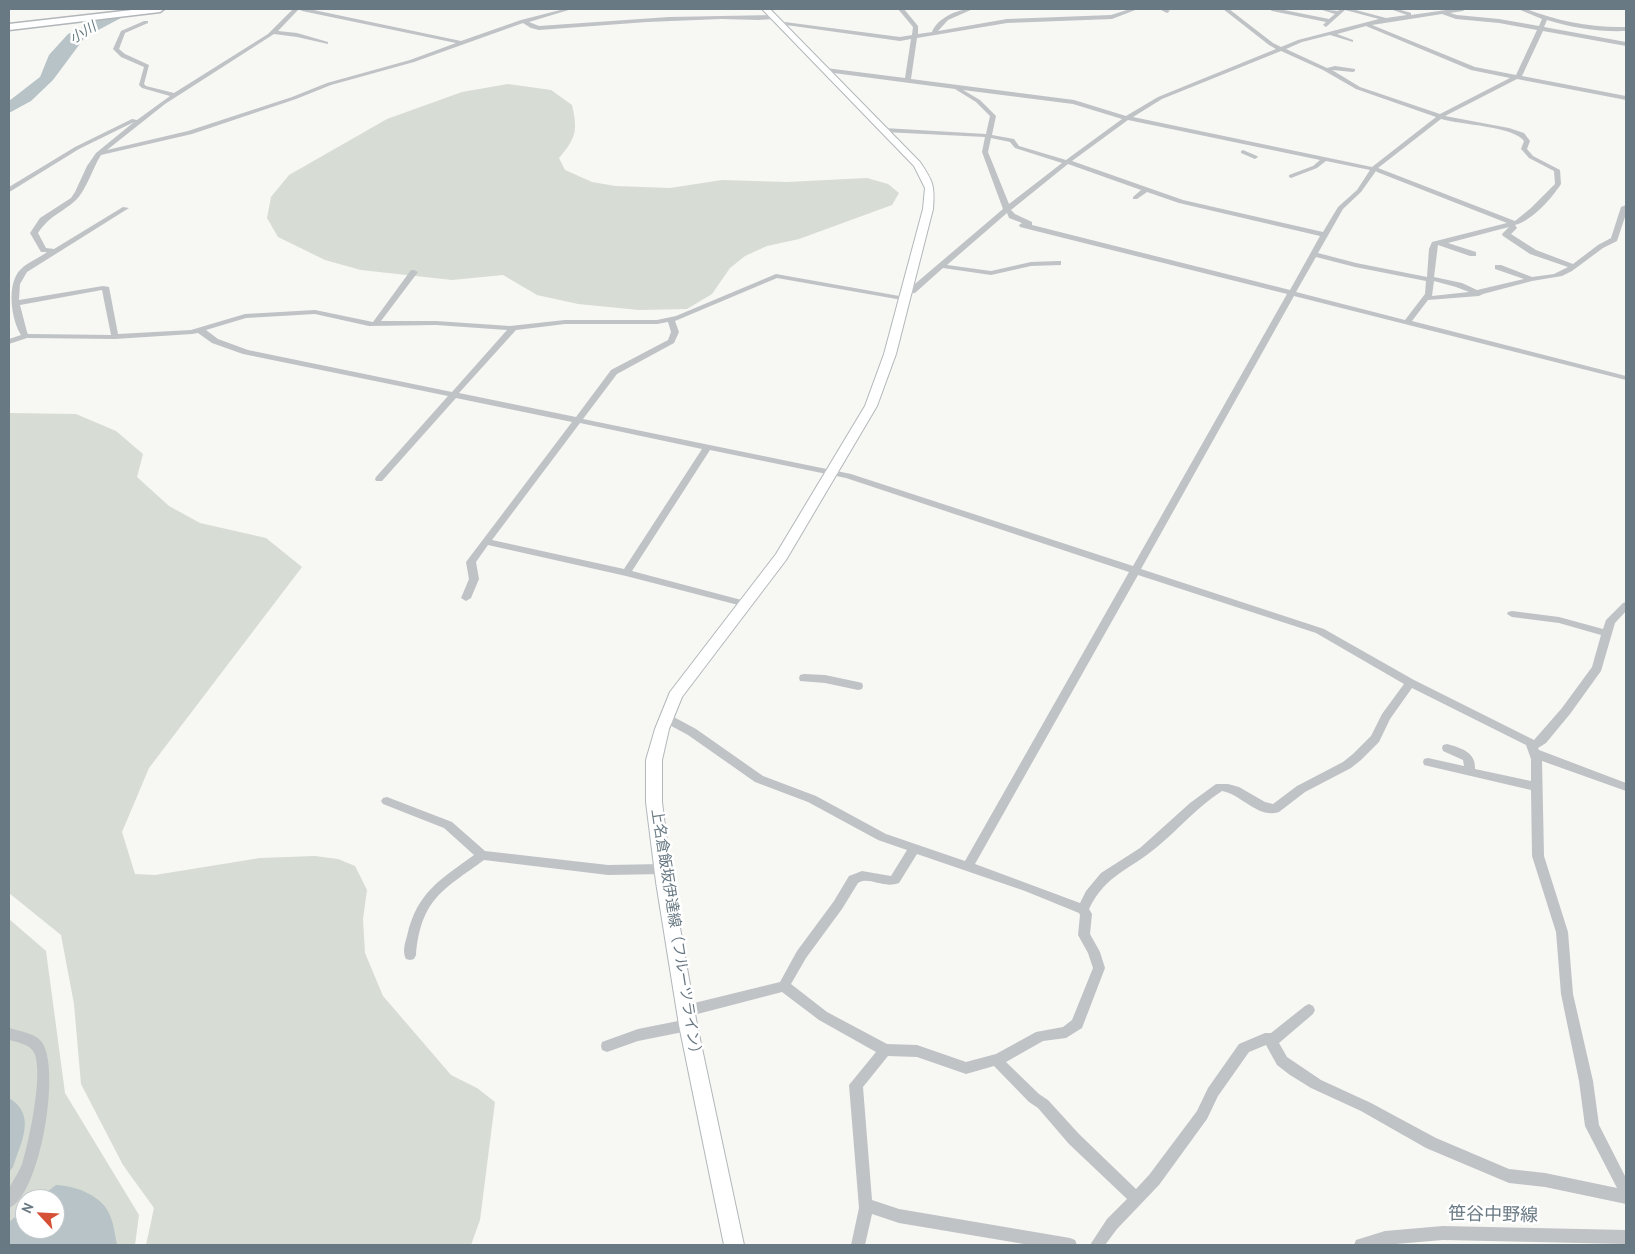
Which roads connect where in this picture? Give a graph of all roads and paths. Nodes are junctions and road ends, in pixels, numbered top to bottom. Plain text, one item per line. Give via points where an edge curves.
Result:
1 (160, 9) edge
2 (296, 9) edge
3 (302, 9) edge
4 (564, 9) edge
5 (900, 9) edge
6 (970, 9) edge
7 (1135, 9) edge
8 (1226, 9) edge
9 (1272, 9) edge
10 (1322, 9) edge
11 (1393, 9) edge
12 (1463, 9) edge
13 (1521, 9) edge
14 (1343, 10) edge
15 (1442, 11) junction
16 (1413, 15) junction
17 (773, 16) edge
18 (1387, 19) junction
19 (1545, 19) junction
20 (523, 21) junction
21 (1329, 21) junction
22 (146, 22) dead end
23 (1365, 24) junction
24 (1400, 25) dead end
25 (9, 26) edge
26 (1541, 28) junction
27 (1626, 29) edge
28 (274, 32) junction
29 (935, 33) junction
30 (1328, 33) junction
31 (916, 37) junction
32 (460, 42) junction
33 (1350, 42) dead end
34 (326, 43) dead end
35 (1626, 44) edge
36 (1280, 49) junction
37 (826, 70) junction
38 (1326, 70) junction
39 (1353, 70) dead end
40 (1517, 78) junction
41 (908, 81) junction
42 (956, 87) junction
43 (175, 95) junction
44 (1626, 98) edge
45 (151, 112) junction
46 (1440, 116) junction
47 (1127, 118) junction
48 (884, 130) junction
49 (989, 136) junction
50 (1254, 144) junction
51 (98, 154) junction
52 (1255, 157) dead end
53 (1325, 159) junction
54 (1067, 162) junction
55 (1373, 169) junction
56 (1291, 176) dead end
57 (1147, 189) junction
58 (9, 190) edge
59 (1135, 198) dead end
60 (1625, 207) dead end
61 (125, 208) dead end
62 (1008, 209) junction
63 (1513, 224) junction
64 (1023, 225) dead end
65 (1037, 228) junction
66 (1325, 235) junction
67 (1439, 242) junction
68 (56, 251) junction
69 (1314, 254) junction
70 (1473, 254) dead end
71 (1058, 262) dead end
72 (942, 266) junction
73 (1572, 266) junction
74 (1498, 267) dead end
75 (24, 270) junction
76 (414, 272) dead end
77 (9, 275) edge
78 (1431, 279) junction
79 (1531, 279) junction
80 (1292, 293) junction
81 (1479, 294) junction
82 (906, 296) junction
83 (1426, 298) junction
84 (16, 303) junction
85 (671, 320) junction
86 (1407, 323) junction
87 (375, 324) junction
88 (513, 328) junction
89 (200, 330) junction
90 (26, 336) junction
91 (115, 337) junction
92 (9, 342) edge
93 (1626, 378) edge
94 (455, 394) junction
95 (578, 420) junction
96 (708, 446) junction
97 (833, 472) junction
98 (378, 479) dead end
99 (487, 542) junction
100 (1135, 570) junction
101 (626, 573) junction
102 (466, 598) dead end
103 (746, 604) junction
104 (1626, 605) edge
105 (1512, 614) dead end
106 (1606, 633) junction
107 (804, 678) dead end
108 (1410, 683) junction
109 (858, 686) dead end
110 (666, 718) junction
111 (1447, 748) dead end
112 (1533, 750) junction
113 (1428, 762) dead end
114 (1469, 771) junction
115 (1537, 787) junction
116 (1626, 787) edge
117 (387, 802) dead end
118 (914, 848) junction
119 (482, 855) junction
120 (968, 866) junction
121 (663, 869) junction
122 (1083, 909) junction
123 (410, 955) dead end
124 (784, 986) junction
125 (1309, 1010) dead end
126 (686, 1011) junction
127 (688, 1025) junction
128 (9, 1034) edge
129 (1270, 1039) junction
130 (607, 1046) dead end
131 (885, 1050) junction
132 (996, 1060) junction
133 (1626, 1192) edge
134 (1626, 1197) edge
135 (1137, 1199) junction
136 (9, 1201) edge
137 (866, 1205) junction
138 (1626, 1237) edge
139 (734, 1245) edge
140 (858, 1245) edge
141 (1070, 1245) edge
142 (1096, 1245) edge
143 (1361, 1245) edge

1 - 25 highway
2 - 28 street
3 - 32 street
4 - 20 street
5 - 31 street via 914,23
6 - 29 street via 945,20
7 - 29 street via 1112,17 1007,21
8 - 36 street
9 - 21 street
10 - 14 street
11 - 16 street
12 - 15 street
13 - 19 street
14 - 18 street
14 - 21 street
15 - 16 street
15 - 26 street via 1456,17
16 - 18 street
17 - 20 street via 754,20 728,17 631,19 539,28
17 - 31 street via 893,38
17 - 37 main road, 上名倉飯坂伊達線（フルーツライン）
18 - 23 street
18 - 24 street
19 - 26 street
19 - 27 street via 1607,30
20 - 32 street
21 - 30 street via 1326,24
22 - 43 street via 123,32 116,49 121,55 147,66 140,84
23 - 30 street
23 - 40 street via 1473,69
26 - 35 street
26 - 40 street
28 - 34 street
28 - 43 street
29 - 31 street
30 - 33 street
30 - 36 street
31 - 41 street
32 - 51 street via 190,133
36 - 38 street
36 - 47 street via 1160,98
37 - 41 street
37 - 48 main road, 上名倉飯坂伊達線（フルーツライン）
38 - 39 street
38 - 46 street via 1358,88
40 - 44 street
40 - 46 street
41 - 42 street
42 - 47 street via 1063,100
42 - 49 street via 991,113
43 - 45 street
45 - 51 street
45 - 58 street via 77,148
46 - 55 street
46 - 63 street via 1520,133 1527,141 1524,148 1528,155 1557,170 1558,184 1555,188 1534,210
47 - 50 street
47 - 54 street
48 - 49 street
48 - 82 main road, 上名倉飯坂伊達線（フルーツライン） via 917,164 930,188 928,209
49 - 54 street via 1012,140 1016,147
49 - 62 street via 986,152
50 - 52 street via 1243,152
50 - 53 street
51 - 68 street via 78,193 36,228 34,233 44,250
53 - 55 street
53 - 56 street via 1316,167
54 - 57 street
54 - 62 street
55 - 63 street
55 - 66 street via 1360,190 1340,208
57 - 59 street
57 - 66 street via 1194,205
60 - 73 street via 1614,239 1598,246
61 - 68 street
62 - 65 street via 1015,219
62 - 72 street
63 - 67 street
63 - 73 street via 1506,234 1531,251
64 - 65 street
65 - 80 street
66 - 69 street
67 - 70 street
67 - 78 street via 1433,249
68 - 75 street
69 - 78 street
69 - 80 street
71 - 72 street via 991,273
72 - 82 street
73 - 79 street via 1564,273
74 - 79 street
75 - 77 street
75 - 84 street via 18,276
76 - 87 street
78 - 81 street via 1459,285
78 - 83 street
79 - 81 street
80 - 86 street
80 - 100 street
81 - 83 street
82 - 85 street via 776,276
82 - 97 main road, 上名倉飯坂伊達線（フルーツライン） via 881,382
83 - 86 street
84 - 90 street
84 - 91 street via 106,289
85 - 88 street via 565,322
85 - 95 street via 675,332 671,341 614,372
86 - 93 street
87 - 88 street via 436,323
87 - 89 street via 315,312 245,316
88 - 94 street
89 - 91 street
89 - 94 street via 214,341 246,352
90 - 91 street
90 - 92 street
94 - 95 street
94 - 98 street
95 - 96 street
95 - 99 street
96 - 97 street
96 - 101 street
97 - 100 street
97 - 103 main road, 上名倉飯坂伊達線（フルーツライン） via 781,557
99 - 101 street
99 - 102 street via 471,562 474,579
100 - 108 street via 1320,631
100 - 120 street
101 - 103 street
103 - 110 main road, 上名倉飯坂伊達線（フルーツライン） via 684,682
104 - 106 street via 1610,622
105 - 106 street via 1559,620
106 - 112 street via 1597,668
107 - 109 street
108 - 112 street via 1531,743
108 - 122 street via 1375,739 1347,765 1301,789 1275,809 1264,808 1233,789 1220,787 1194,806 1154,844 1102,878
110 - 118 street via 692,732 759,779 812,799 869,831
110 - 121 main road, 上名倉飯坂伊達線（フルーツライン） via 657,744 653,774
111 - 114 street via 1467,757
112 - 115 street
112 - 116 street via 1555,762
113 - 114 street
114 - 115 street
115 - 133 street via 1538,856 1562,932 1567,994 1592,1126
117 - 119 street via 448,825
118 - 120 street
118 - 124 street via 895,880 890,882 864,875 850,884
119 - 121 street via 608,870
119 - 123 street via 430,895 418,920
120 - 122 street
121 - 126 main road, 上名倉飯坂伊達線（フルーツライン）
122 - 132 street via 1086,914 1084,935 1099,968 1077,1024 1066,1032 1041,1036
124 - 126 street
124 - 131 street via 823,1016
125 - 129 street
126 - 127 main road, 上名倉飯坂伊達線（フルーツライン）
127 - 130 street via 638,1035
127 - 139 main road, 上名倉飯坂伊達線（フルーツライン）
128 - 136 street via 37,1046 42,1054 44,1080 27,1170
129 - 134 street via 1282,1061 1294,1071 1431,1143 1509,1176
129 - 135 street via 1244,1048 1213,1092 1197,1122
131 - 132 street via 917,1051 951,1061 961,1068
131 - 137 street via 856,1085
132 - 135 street via 1043,1104 1111,1177
135 - 142 street
137 - 140 street
137 - 141 street via 907,1217
138 - 143 street, 笹谷中野線 via 1443,1233 1385,1238

